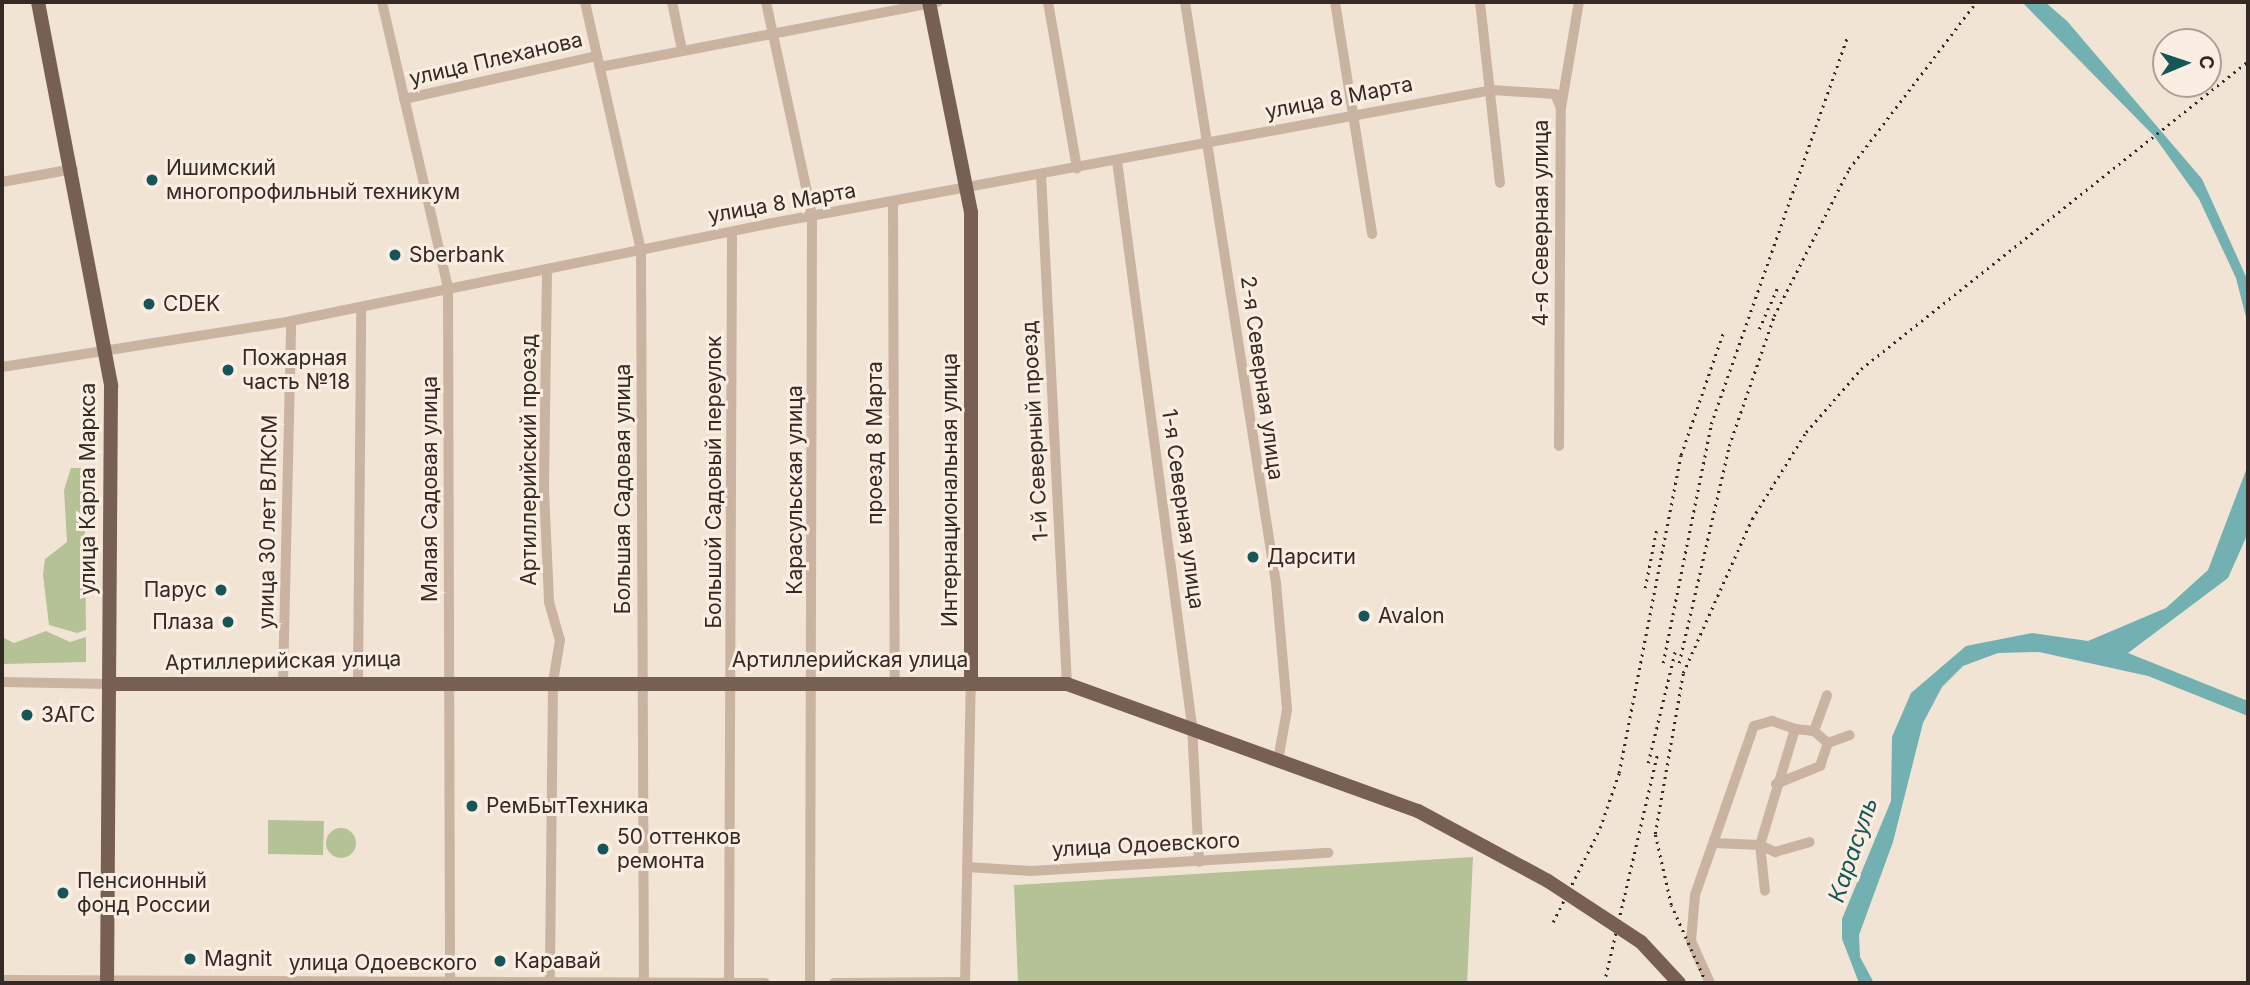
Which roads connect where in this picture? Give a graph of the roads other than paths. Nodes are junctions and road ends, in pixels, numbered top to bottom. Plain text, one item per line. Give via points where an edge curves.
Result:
1 (38, 2) edge
2 (382, 2) edge
3 (585, 2) edge
4 (671, 2) edge
5 (766, 2) edge
6 (932, 2) edge
7 (1048, 2) edge
8 (1185, 2) edge
9 (1335, 2) edge
10 (1480, 2) edge
11 (1579, 2) edge
12 (774, 32) junction
13 (682, 50) junction
14 (598, 61) junction
15 (1566, 85) junction
16 (1492, 90) junction
17 (1555, 94) junction
18 (404, 99) junction
19 (1561, 108) junction
20 (1353, 113) junction
21 (1208, 143) junction
22 (1117, 161) junction
23 (1077, 168) junction
24 (73, 169) junction
25 (1041, 175) junction
26 (2, 182) edge
27 (1500, 183) dead end
28 (968, 189) junction
29 (893, 203) junction
30 (812, 215) junction
31 (732, 232) junction
32 (1373, 234) dead end
33 (641, 250) junction
34 (547, 271) junction
35 (448, 289) junction
36 (361, 308) junction
37 (291, 321) junction
38 (108, 352) junction
39 (2, 367) edge
40 (1559, 446) dead end
41 (359, 680) junction
42 (451, 680) junction
43 (815, 681) junction
44 (971, 681) junction
45 (2, 682) edge
46 (553, 682) junction
47 (643, 682) junction
48 (734, 682) junction
49 (895, 682) junction
50 (283, 683) junction
51 (109, 684) junction
52 (1067, 684) junction
53 (1827, 695) dead end
54 (1192, 725) junction
55 (1795, 729) junction
56 (1814, 731) junction
57 (1850, 734) dead end
58 (1828, 743) junction
59 (1278, 760) junction
60 (1776, 784) junction
61 (1810, 842) dead end
62 (1714, 843) junction
63 (1760, 845) junction
64 (1328, 853) dead end
65 (1199, 862) junction
66 (967, 867) junction
67 (1765, 891) dead end
68 (2, 981) edge
69 (107, 982) edge
70 (550, 982) edge
71 (278, 983) edge
72 (450, 983) edge
73 (644, 983) edge
74 (729, 983) edge
75 (765, 983) edge
76 (810, 983) edge
77 (834, 983) edge
78 (965, 983) edge
79 (1679, 983) edge
80 (1710, 983) edge

1 - 24 main road, улица Карла Маркса
2 - 18 street, Малая Садовая улица
3 - 14 street, Большая Садовая улица
4 - 13 street
5 - 12 street, Карасульская улица
6 - 12 street, улица Плеханова
6 - 28 main road, Интернациональная улица
7 - 23 street
8 - 21 street, 2-я Северная улица
9 - 20 street
10 - 16 street
11 - 15 street, 4-я Северная улица
12 - 13 street, улица Плеханова
12 - 30 street, Карасульская улица
13 - 14 street, улица Плеханова
14 - 18 street, улица Плеханова
14 - 33 street, Большая Садовая улица
15 - 17 street
15 - 19 street, 4-я Северная улица
16 - 17 street, улица 8 Марта
16 - 20 street, улица 8 Марта
16 - 27 street
17 - 19 street
18 - 35 street, Малая Садовая улица
19 - 40 street, 4-я Северная улица
20 - 21 street, улица 8 Марта
20 - 32 street
21 - 22 street, улица 8 Марта
21 - 59 street, 2-я Северная улица via 1276,583 1287,710
22 - 23 street, улица 8 Марта
22 - 54 street, 1-я Северная улица
23 - 25 street, улица 8 Марта
24 - 26 street
24 - 38 main road, улица Карла Маркса
25 - 28 street, улица 8 Марта
25 - 52 street, 1-й Северный проезд
28 - 29 street, улица 8 Марта
28 - 44 main road, Интернациональная улица
29 - 30 street, улица 8 Марта
29 - 49 street, проезд 8 Марта
30 - 31 street, улица 8 Марта
30 - 43 street, Карасульская улица
31 - 33 street, улица 8 Марта
31 - 48 street, Большой Садовый переулок
33 - 34 street, улица 8 Марта
33 - 47 street, Большая Садовая улица
34 - 35 street, улица 8 Марта
34 - 46 street, Артиллерийский проезд via 544,490 549,602 560,640
35 - 36 street, улица 8 Марта
35 - 42 street, Малая Садовая улица
36 - 37 street, улица 8 Марта
36 - 41 street
37 - 38 street, улица 8 Марта
37 - 50 street, улица 30 лет ВЛКСМ
38 - 39 street, улица 8 Марта
38 - 51 main road, улица Карла Маркса
41 - 42 main road, Артиллерийская улица
41 - 50 main road, Артиллерийская улица
42 - 46 main road, Артиллерийская улица
42 - 72 street, Малая Садовая улица
43 - 48 main road, Артиллерийская улица
43 - 49 main road, Артиллерийская улица
43 - 76 street, Карасульская улица
44 - 49 main road, Артиллерийская улица
44 - 52 main road, Артиллерийская улица
44 - 66 street, Интернациональная улица
45 - 51 street, Артиллерийская улица
46 - 47 main road, Артиллерийская улица
46 - 70 street, Артиллерийский проезд
47 - 48 main road, Артиллерийская улица
47 - 73 street, Большая Садовая улица
48 - 74 street, Большой Садовый переулок
50 - 51 main road, Артиллерийская улица
51 - 69 main road, улица Карла Маркса
52 - 54 main road, Артиллерийская улица
53 - 56 street
54 - 59 main road, Артиллерийская улица
54 - 65 street, 1-я Северная улица
55 - 56 street
55 - 60 street
55 - 62 street via 1772,721 1754,726
56 - 58 street
57 - 58 street
58 - 60 street via 1820,766
59 - 79 main road, Артиллерийская улица, bridge via 1418,811 1548,881 1641,942
60 - 63 street
61 - 63 street via 1775,852
62 - 63 street
62 - 80 street via 1691,919 1691,941
63 - 67 street
64 - 65 street, улица Одоевского
65 - 66 street, улица Одоевского via 1031,871
66 - 78 street, Интернациональная улица
68 - 69 street, улица Одоевского
69 - 71 street, улица Одоевского
70 - 72 street, улица Одоевского
70 - 73 street, улица Одоевского
71 - 72 street, улица Одоевского
73 - 74 street, улица Одоевского
74 - 75 street, улица Одоевского
77 - 78 street

